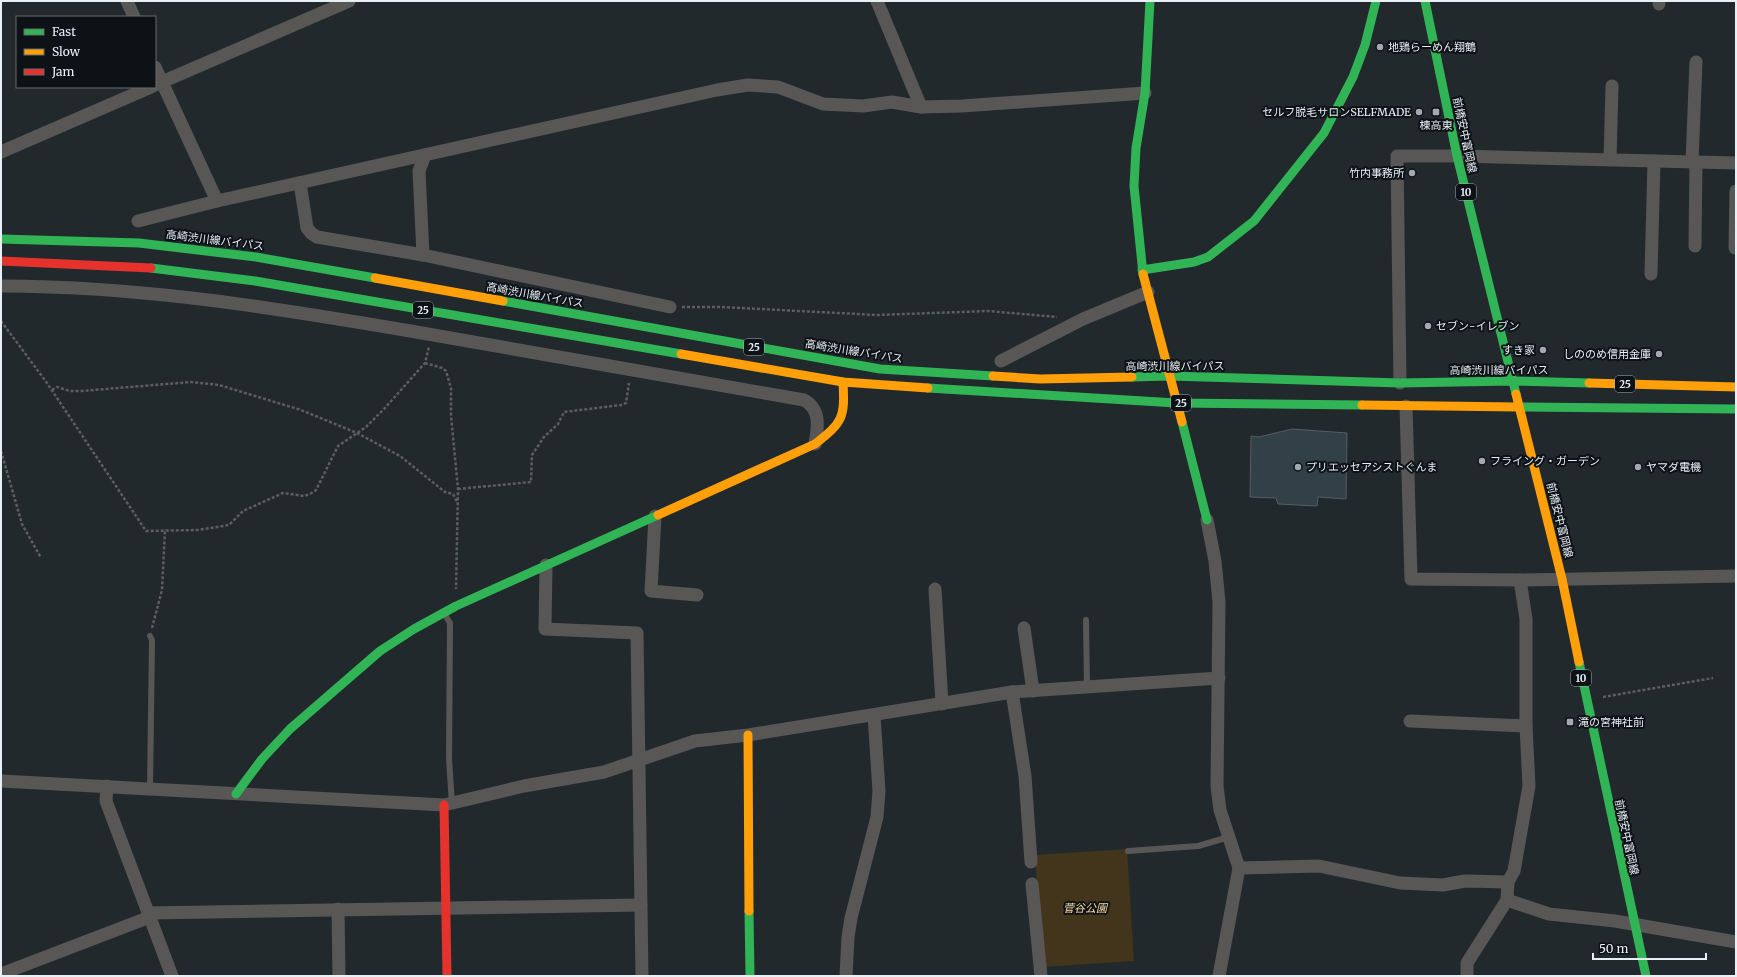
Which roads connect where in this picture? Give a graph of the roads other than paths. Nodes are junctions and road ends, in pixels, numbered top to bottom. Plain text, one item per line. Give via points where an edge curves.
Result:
1 (127, 1) edge
2 (349, 1) edge
3 (877, 1) edge
4 (1150, 1) edge
5 (1376, 1) edge
6 (1425, 1) edge
7 (134, 16) edge
8 (1696, 62) dead end
9 (156, 85) edge
10 (1612, 86) dead end
11 (149, 88) edge
12 (1145, 93) junction
13 (921, 107) junction
14 (1, 152) edge
15 (425, 155) junction
16 (1457, 156) junction
17 (1610, 160) junction
18 (1654, 161) junction
19 (1694, 162) junction
20 (1736, 163) edge
21 (300, 183) junction
22 (1736, 191) edge
23 (217, 201) junction
24 (138, 221) dead end
25 (1, 239) edge
26 (1696, 246) dead end
27 (1735, 248) dead end
28 (423, 255) junction
29 (1, 261) edge
30 (1142, 270) junction
31 (1651, 274) dead end
32 (1, 286) edge
33 (1148, 292) junction
34 (670, 307) road end
35 (1001, 361) dead end
36 (1169, 376) junction
37 (1513, 381) junction
38 (843, 382) junction
39 (1400, 383) junction
40 (1736, 386) edge
41 (1176, 403) junction
42 (1406, 406) junction
43 (1520, 407) junction
44 (1736, 409) edge
45 (815, 444) junction
46 (655, 516) junction
47 (1207, 520) joint
48 (546, 565) junction
49 (1736, 576) edge
50 (1562, 579) junction
51 (1520, 580) junction
52 (935, 589) dead end
53 (697, 595) dead end
54 (444, 613) junction
55 (1086, 620) dead end
56 (1024, 628) dead end
57 (150, 636) road end
58 (1219, 678) junction
59 (1087, 687) junction
60 (1033, 691) junction
61 (1012, 692) junction
62 (942, 704) junction
63 (874, 715) junction
64 (1410, 721) dead end
65 (1526, 726) junction
66 (748, 735) junction
67 (639, 761) junction
68 (1, 781) edge
69 (107, 786) junction
70 (150, 789) junction
71 (236, 794) junction
72 (448, 804) junction
73 (1229, 837) junction
74 (1128, 851) dead end
75 (1031, 862) dead end
76 (1239, 868) junction
77 (1508, 882) junction
78 (1032, 884) dead end
79 (1506, 900) junction
80 (641, 905) junction
81 (446, 907) junction
82 (338, 909) junction
83 (149, 915) junction
84 (1634, 924) junction
85 (1736, 942) edge
86 (1, 974) edge
87 (172, 976) edge
88 (339, 976) edge
89 (447, 976) edge
90 (642, 976) edge
91 (750, 976) edge
92 (846, 976) edge
93 (1041, 976) edge
94 (1220, 976) edge
95 (1467, 976) edge
96 (1646, 976) edge

1 - 7 street
2 - 9 street
3 - 13 street
4 - 12 main road
5 - 30 main road via 1365,45 1353,77 1324,133 1254,221 1208,257 1194,262
6 - 16 main road, 前橋安中富岡線 / 10
8 - 19 street
9 - 23 street
10 - 17 street
11 - 14 street
12 - 13 street
12 - 30 main road via 1136,148 1134,186
13 - 15 street via 892,102 863,106 823,104 778,87 748,85
15 - 21 street
15 - 28 street via 419,171
16 - 17 street
16 - 37 main road, 前橋安中富岡線 / 10
16 - 39 street via 1398,156
17 - 18 street
18 - 19 street
18 - 31 street
19 - 20 street
19 - 26 street
21 - 23 street
21 - 28 street via 307,228 311,233 318,237
22 - 27 street
23 - 24 street
25 - 36 main road, 高崎渋川線バイパス / 25 via 139,243 256,256 880,369 1040,379
28 - 34 street
29 - 38 main road, 25 via 135,266 255,281
30 - 33 main road
32 - 45 street via 46,286 208,298 804,400 813,408 818,423
33 - 35 street via 1083,319
33 - 36 main road
36 - 39 main road, 高崎渋川線バイパス / 25
36 - 41 main road
37 - 39 main road, 高崎渋川線バイパス / 25
37 - 40 main road, 高崎渋川線バイパス / 25
37 - 43 main road, 前橋安中富岡線 / 10
38 - 41 main road, 25
38 - 45 main road via 845,409 839,425
41 - 42 main road, 25
41 - 47 main road
42 - 43 main road, 25
42 - 51 street via 1411,579
43 - 44 main road, 25
43 - 50 main road, 前橋安中富岡線 / 10
45 - 46 main road
46 - 48 main road
46 - 53 street via 651,591
47 - 58 street via 1219,602
48 - 54 main road
48 - 67 street via 545,629 637,633
49 - 50 street
50 - 51 street
50 - 84 main road, 前橋安中富岡線 / 10
51 - 65 street via 1526,619
52 - 62 street
54 - 71 main road via 380,651 326,696 276,744
54 - 72 lane via 450,623
55 - 59 lane
56 - 60 street
57 - 70 lane
58 - 59 street
58 - 73 street via 1218,786 1220,810
59 - 60 street
60 - 61 street
61 - 62 street
61 - 75 street via 1025,776
62 - 63 street
63 - 66 street
63 - 92 street via 879,792 877,817 851,918
64 - 65 street
65 - 77 street via 1529,786 1514,871
66 - 67 street via 695,741
66 - 91 main road
67 - 72 street via 604,772 524,786
67 - 80 street
68 - 69 street
69 - 70 street
69 - 83 street via 106,801
70 - 71 street
71 - 72 street
72 - 81 main road
73 - 74 lane via 1198,846
73 - 76 street
76 - 77 street via 1319,866 1400,883 1443,885 1465,880
76 - 94 street
77 - 79 street
78 - 93 street
79 - 84 street via 1548,914
79 - 95 street via 1467,963
80 - 81 street
80 - 90 street
81 - 82 street
81 - 89 main road
82 - 83 street
82 - 88 street
83 - 86 street
83 - 87 street
84 - 85 street
84 - 96 main road, 前橋安中富岡線 / 10

